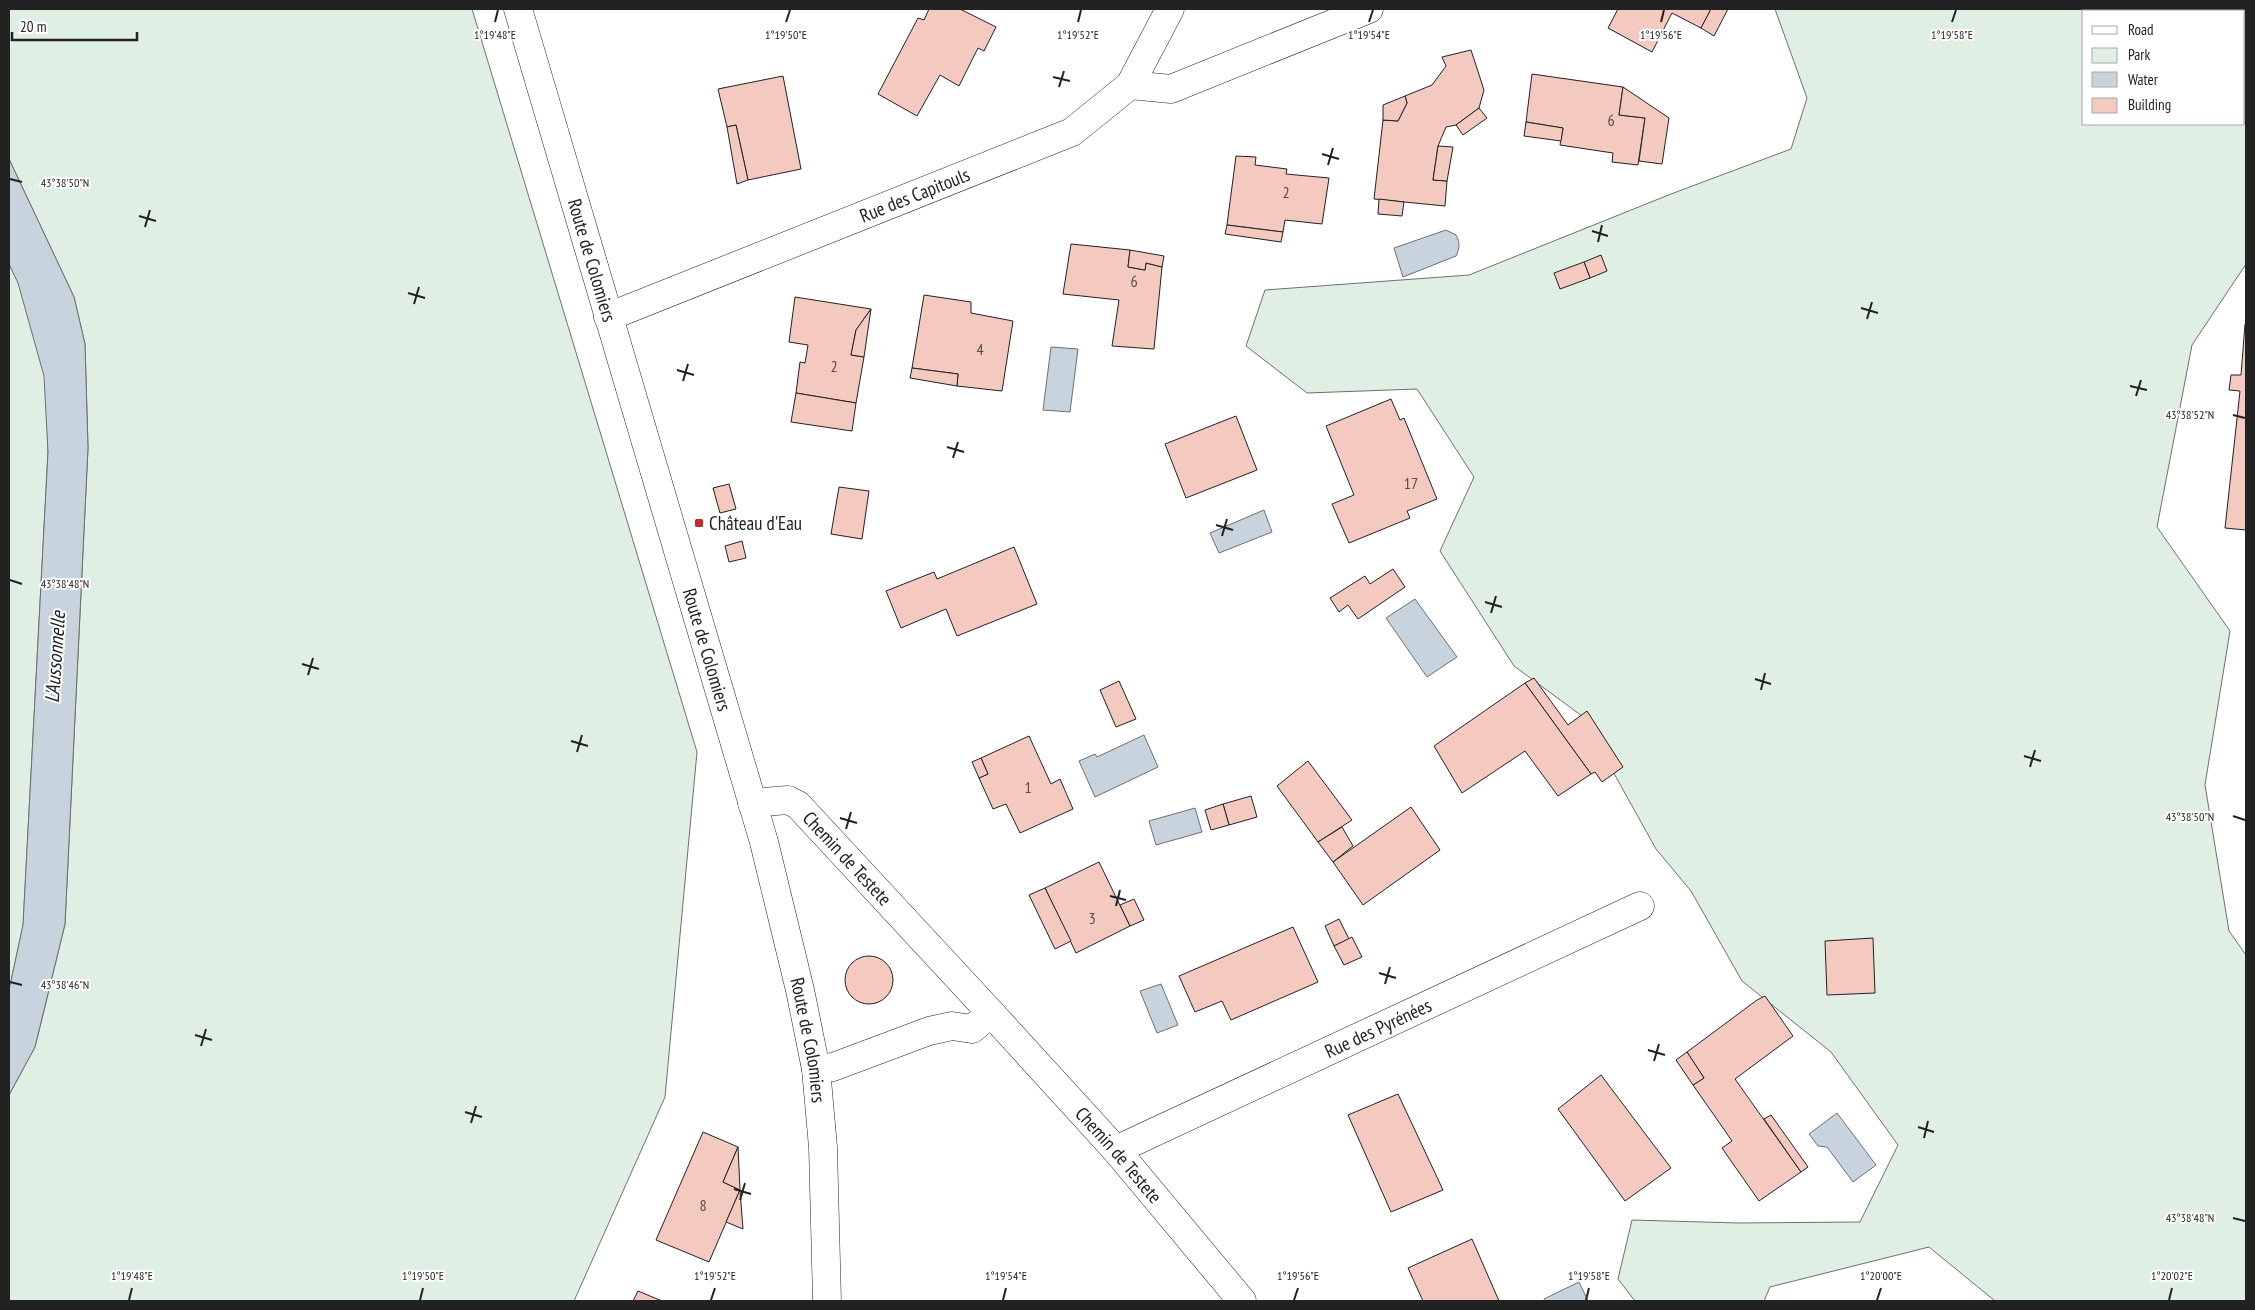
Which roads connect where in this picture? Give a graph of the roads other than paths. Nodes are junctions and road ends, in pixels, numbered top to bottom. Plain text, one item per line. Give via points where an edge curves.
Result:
1 (518, 9) edge
2 (1170, 9) edge
3 (1369, 9) edge
4 (1130, 85) junction
5 (608, 317) junction
6 (752, 803) junction
7 (1640, 906) dead end
8 (991, 1013) junction
9 (816, 1069) junction
10 (1116, 1150) junction
11 (827, 1301) edge
12 (1242, 1301) edge

1 - 5 street, Route de Colomiers
2 - 4 street, Rue des Capitouls
3 - 4 street via 1171,89
4 - 5 street, Rue des Capitouls via 1072,132
5 - 6 street, Route de Colomiers
6 - 8 street, Chemin de Testete via 788,800 798,805
6 - 9 street, Route de Colomiers via 800,990
7 - 10 street, Rue des Pyrénées
8 - 9 street via 972,1028 952,1026 929,1031 833,1067
8 - 10 street, Chemin de Testete
9 - 11 street, Route de Colomiers via 823,1147
10 - 12 street, Chemin de Testete

